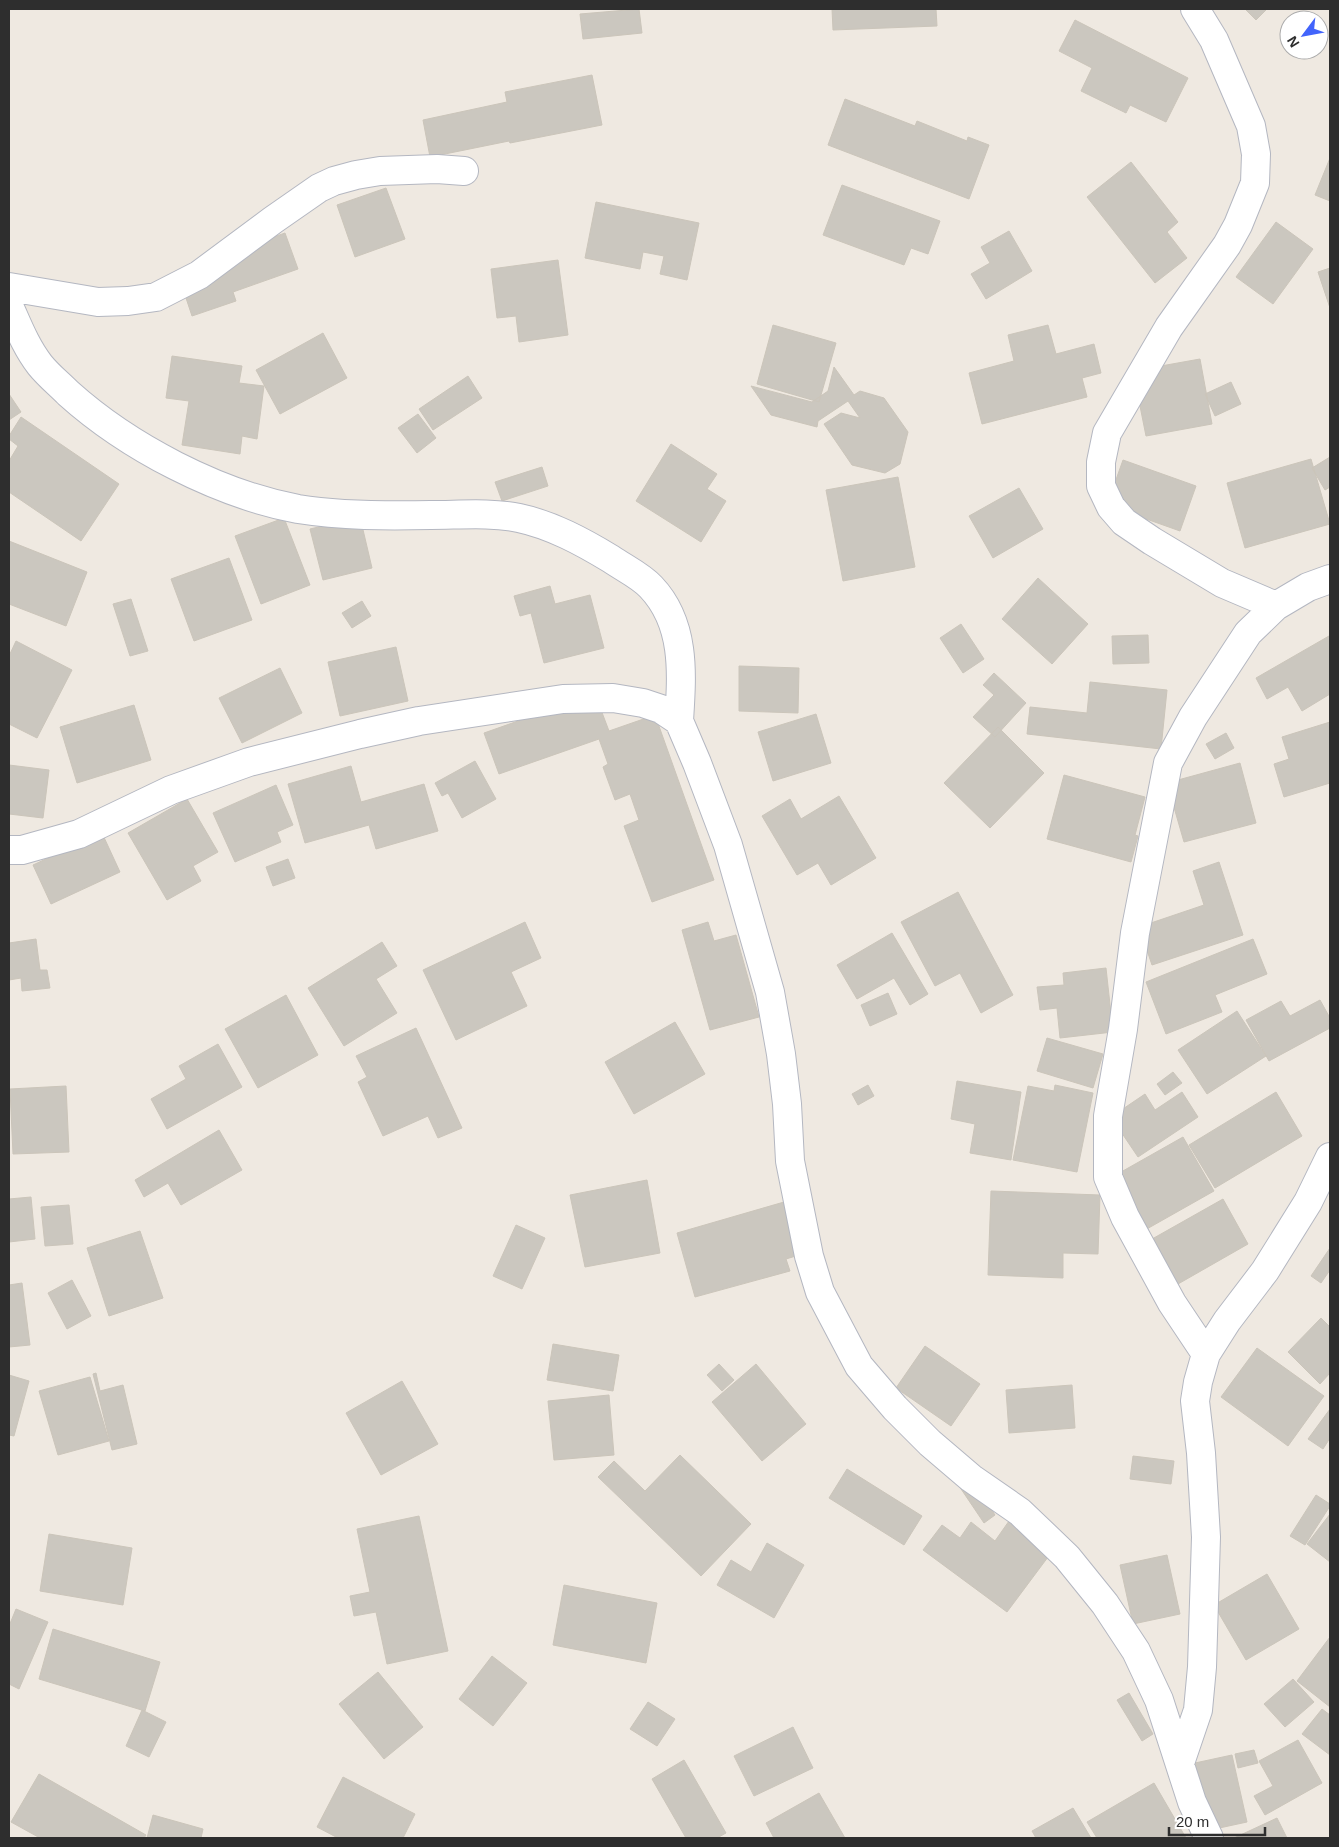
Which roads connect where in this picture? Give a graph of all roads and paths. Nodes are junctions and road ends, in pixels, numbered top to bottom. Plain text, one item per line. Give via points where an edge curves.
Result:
1 (1195, 9) edge
2 (464, 172) dead end
3 (9, 287) edge
4 (9, 306) edge
5 (1330, 579) edge
6 (1276, 606) junction
7 (679, 721) junction
8 (9, 850) edge
9 (1330, 1157) edge
10 (1206, 1354) junction
11 (1180, 1763) junction
12 (1209, 1838) edge

1 - 6 street via 1214,40 1251,126 1256,154 1255,183 1227,245 1169,328 1107,433 1100,462 1101,486 1111,508 1124,522 1222,583
2 - 3 street via 437,169 380,171 334,181 273,220 199,275 156,296 98,302
4 - 7 street via 24,340 40,365 83,406 150,452 231,490 298,508 342,514 488,514 520,518 591,546 650,586 667,606 680,649
5 - 6 street via 1308,587
6 - 10 street via 1248,633 1192,717 1168,763 1135,933 1108,1116 1108,1177 1124,1216 1172,1303
7 - 8 street via 644,703 613,698 563,699 419,722 248,762 171,790 79,834 22,850
7 - 11 street via 728,845 770,992 787,1104 790,1161 809,1256 820,1292 859,1366 895,1408 930,1444 1027,1519 1067,1556 1105,1604 1136,1650 1156,1692
9 - 10 street via 1308,1202 1265,1271
10 - 11 street via 1194,1401 1206,1537 1202,1667 1198,1710
11 - 12 street via 1192,1802

